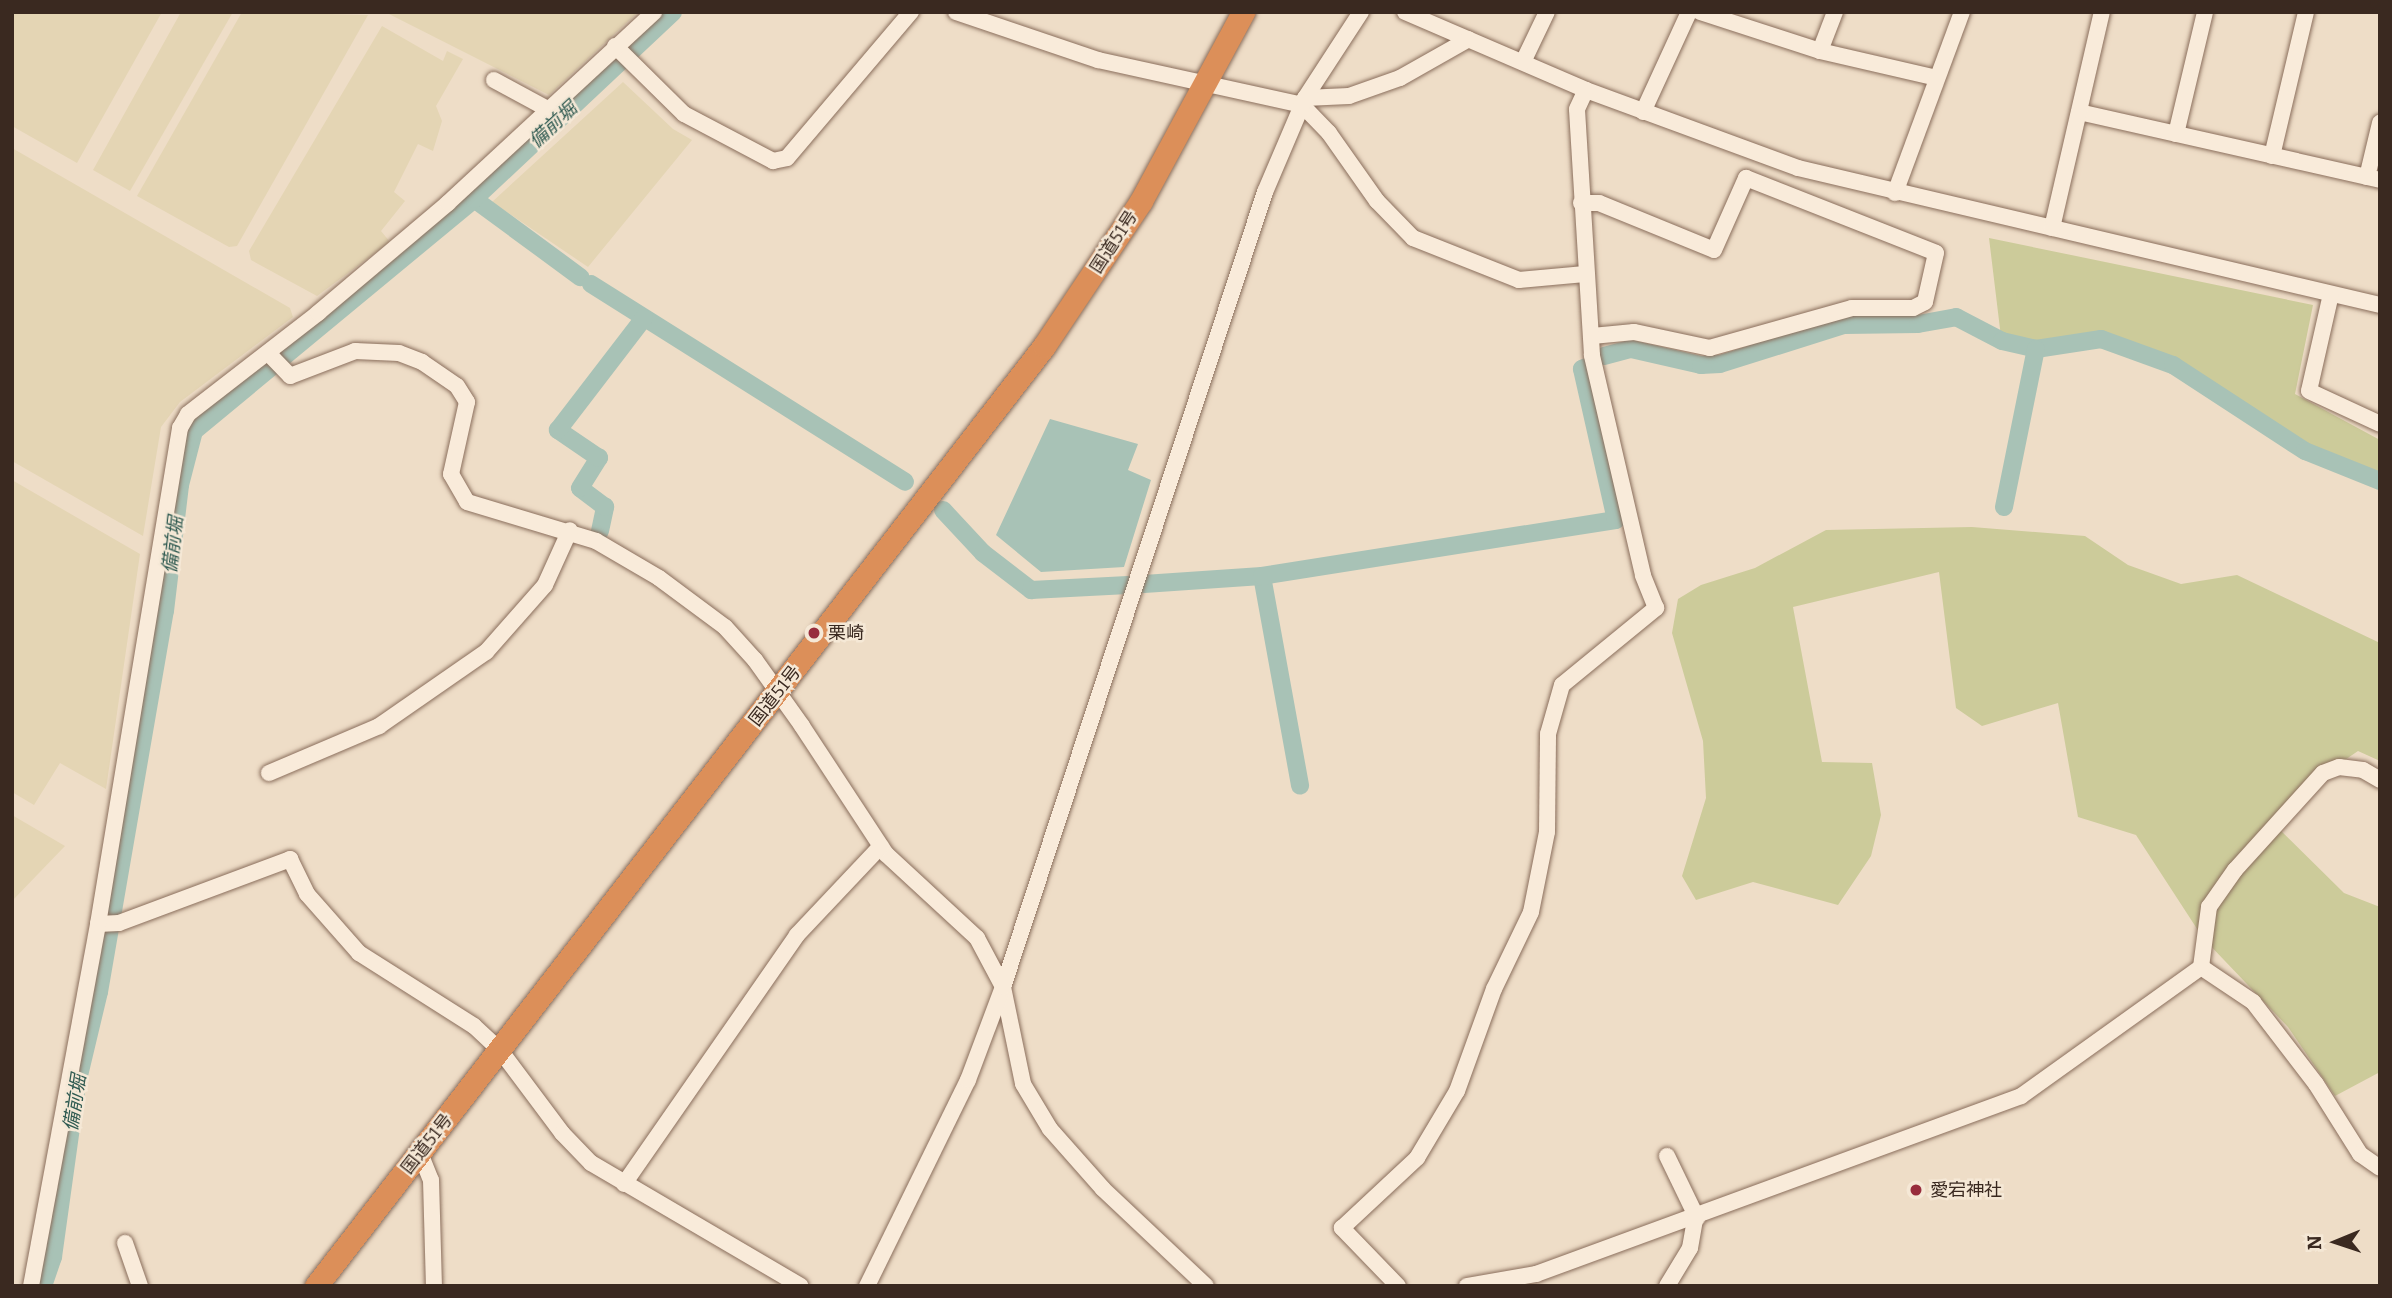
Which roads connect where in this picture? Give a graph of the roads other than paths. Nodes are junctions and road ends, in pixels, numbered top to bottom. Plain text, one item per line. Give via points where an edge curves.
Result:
1 (654, 12) edge
2 (911, 12) edge
3 (956, 12) edge
4 (1243, 12) edge
5 (1361, 12) edge
6 (1405, 12) edge
7 (1547, 12) edge
8 (1689, 12) edge
9 (1700, 12) edge
10 (1835, 12) edge
11 (1962, 12) edge
12 (2102, 12) edge
13 (2205, 12) edge
14 (2306, 12) edge
15 (1469, 39) junction
16 (1820, 51) junction
17 (622, 53) junction
18 (1523, 62) junction
19 (1937, 78) junction
20 (494, 80) dead end
21 (1206, 83) junction
22 (1586, 90) junction
23 (1304, 102) junction
24 (551, 111) junction
25 (1643, 112) junction
26 (2079, 112) junction
27 (2380, 123) edge
28 (2176, 134) junction
29 (2272, 156) junction
30 (2374, 179) edge
31 (1895, 193) junction
32 (1581, 203) junction
33 (2052, 228) junction
34 (1585, 274) junction
35 (2331, 294) junction
36 (2380, 305) edge
37 (1592, 336) junction
38 (275, 361) junction
39 (2380, 425) edge
40 (570, 530) junction
41 (778, 692) junction
42 (269, 773) dead end
43 (2380, 780) edge
44 (881, 846) junction
45 (107, 923) junction
46 (2201, 967) junction
47 (1003, 987) junction
48 (500, 1050) junction
49 (420, 1153) junction
50 (1667, 1156) dead end
51 (2380, 1168) edge
52 (624, 1184) junction
53 (1696, 1218) junction
54 (125, 1243) dead end
55 (31, 1286) edge
56 (140, 1286) edge
57 (316, 1286) edge
58 (434, 1286) edge
59 (801, 1286) edge
60 (867, 1286) edge
61 (1206, 1286) edge
62 (1398, 1286) edge
63 (1467, 1286) edge
64 (1667, 1286) edge

1 - 17 street
2 - 17 street via 787,158 773,161 684,114
3 - 21 street via 1098,60
4 - 21 highway, 国道51号
5 - 23 street
6 - 15 street
7 - 18 street
8 - 25 street
9 - 16 street
10 - 16 street
11 - 19 street
12 - 26 street
13 - 28 street
14 - 29 street
15 - 18 street
15 - 23 street via 1400,78 1349,96
16 - 19 street
17 - 24 street
18 - 22 street
19 - 31 street
20 - 24 street
21 - 23 street
21 - 41 highway, 国道51号 via 1141,201 1074,303
22 - 25 street
22 - 32 street via 1577,109
23 - 34 street via 1377,201 1413,238 1519,280
23 - 47 street via 1265,192
24 - 38 street
25 - 31 street via 1798,168
26 - 28 street
26 - 33 street
27 - 30 street
28 - 29 street
29 - 30 street
31 - 33 street
32 - 34 street
32 - 37 street via 1599,203 1714,250 1746,178 1936,253 1925,302 1913,308 1852,308 1710,348 1634,332
33 - 35 street
34 - 37 street
35 - 36 street
35 - 39 street via 2309,391
37 - 62 street via 1597,379 1643,575 1656,608 1562,685 1548,734 1547,832 1531,912 1494,989 1457,1091 1417,1158 1342,1228
38 - 40 street via 290,376 355,351 399,353 422,362 457,386 467,402 451,474 467,502 519,520
38 - 45 street via 188,414 180,428
40 - 41 street via 659,578 725,627
40 - 42 street via 545,585 486,652 379,726
41 - 44 street
41 - 48 highway, 国道51号
43 - 46 street via 2363,770 2339,767 2323,773 2235,870 2209,907
44 - 47 street via 976,938
44 - 52 street via 797,935
45 - 48 street via 290,859 307,894 359,953 474,1026
45 - 55 street
46 - 51 street via 2253,1002 2316,1084 2360,1154
46 - 53 street via 2021,1096
47 - 60 street via 968,1080
47 - 61 street via 1023,1084 1050,1129 1103,1189
48 - 49 highway, 国道51号
48 - 52 street via 562,1133 591,1163
49 - 57 highway, 国道51号
49 - 58 street via 431,1181
50 - 53 street
52 - 59 street
53 - 63 street via 1536,1274
53 - 64 street via 1690,1248
54 - 56 street

